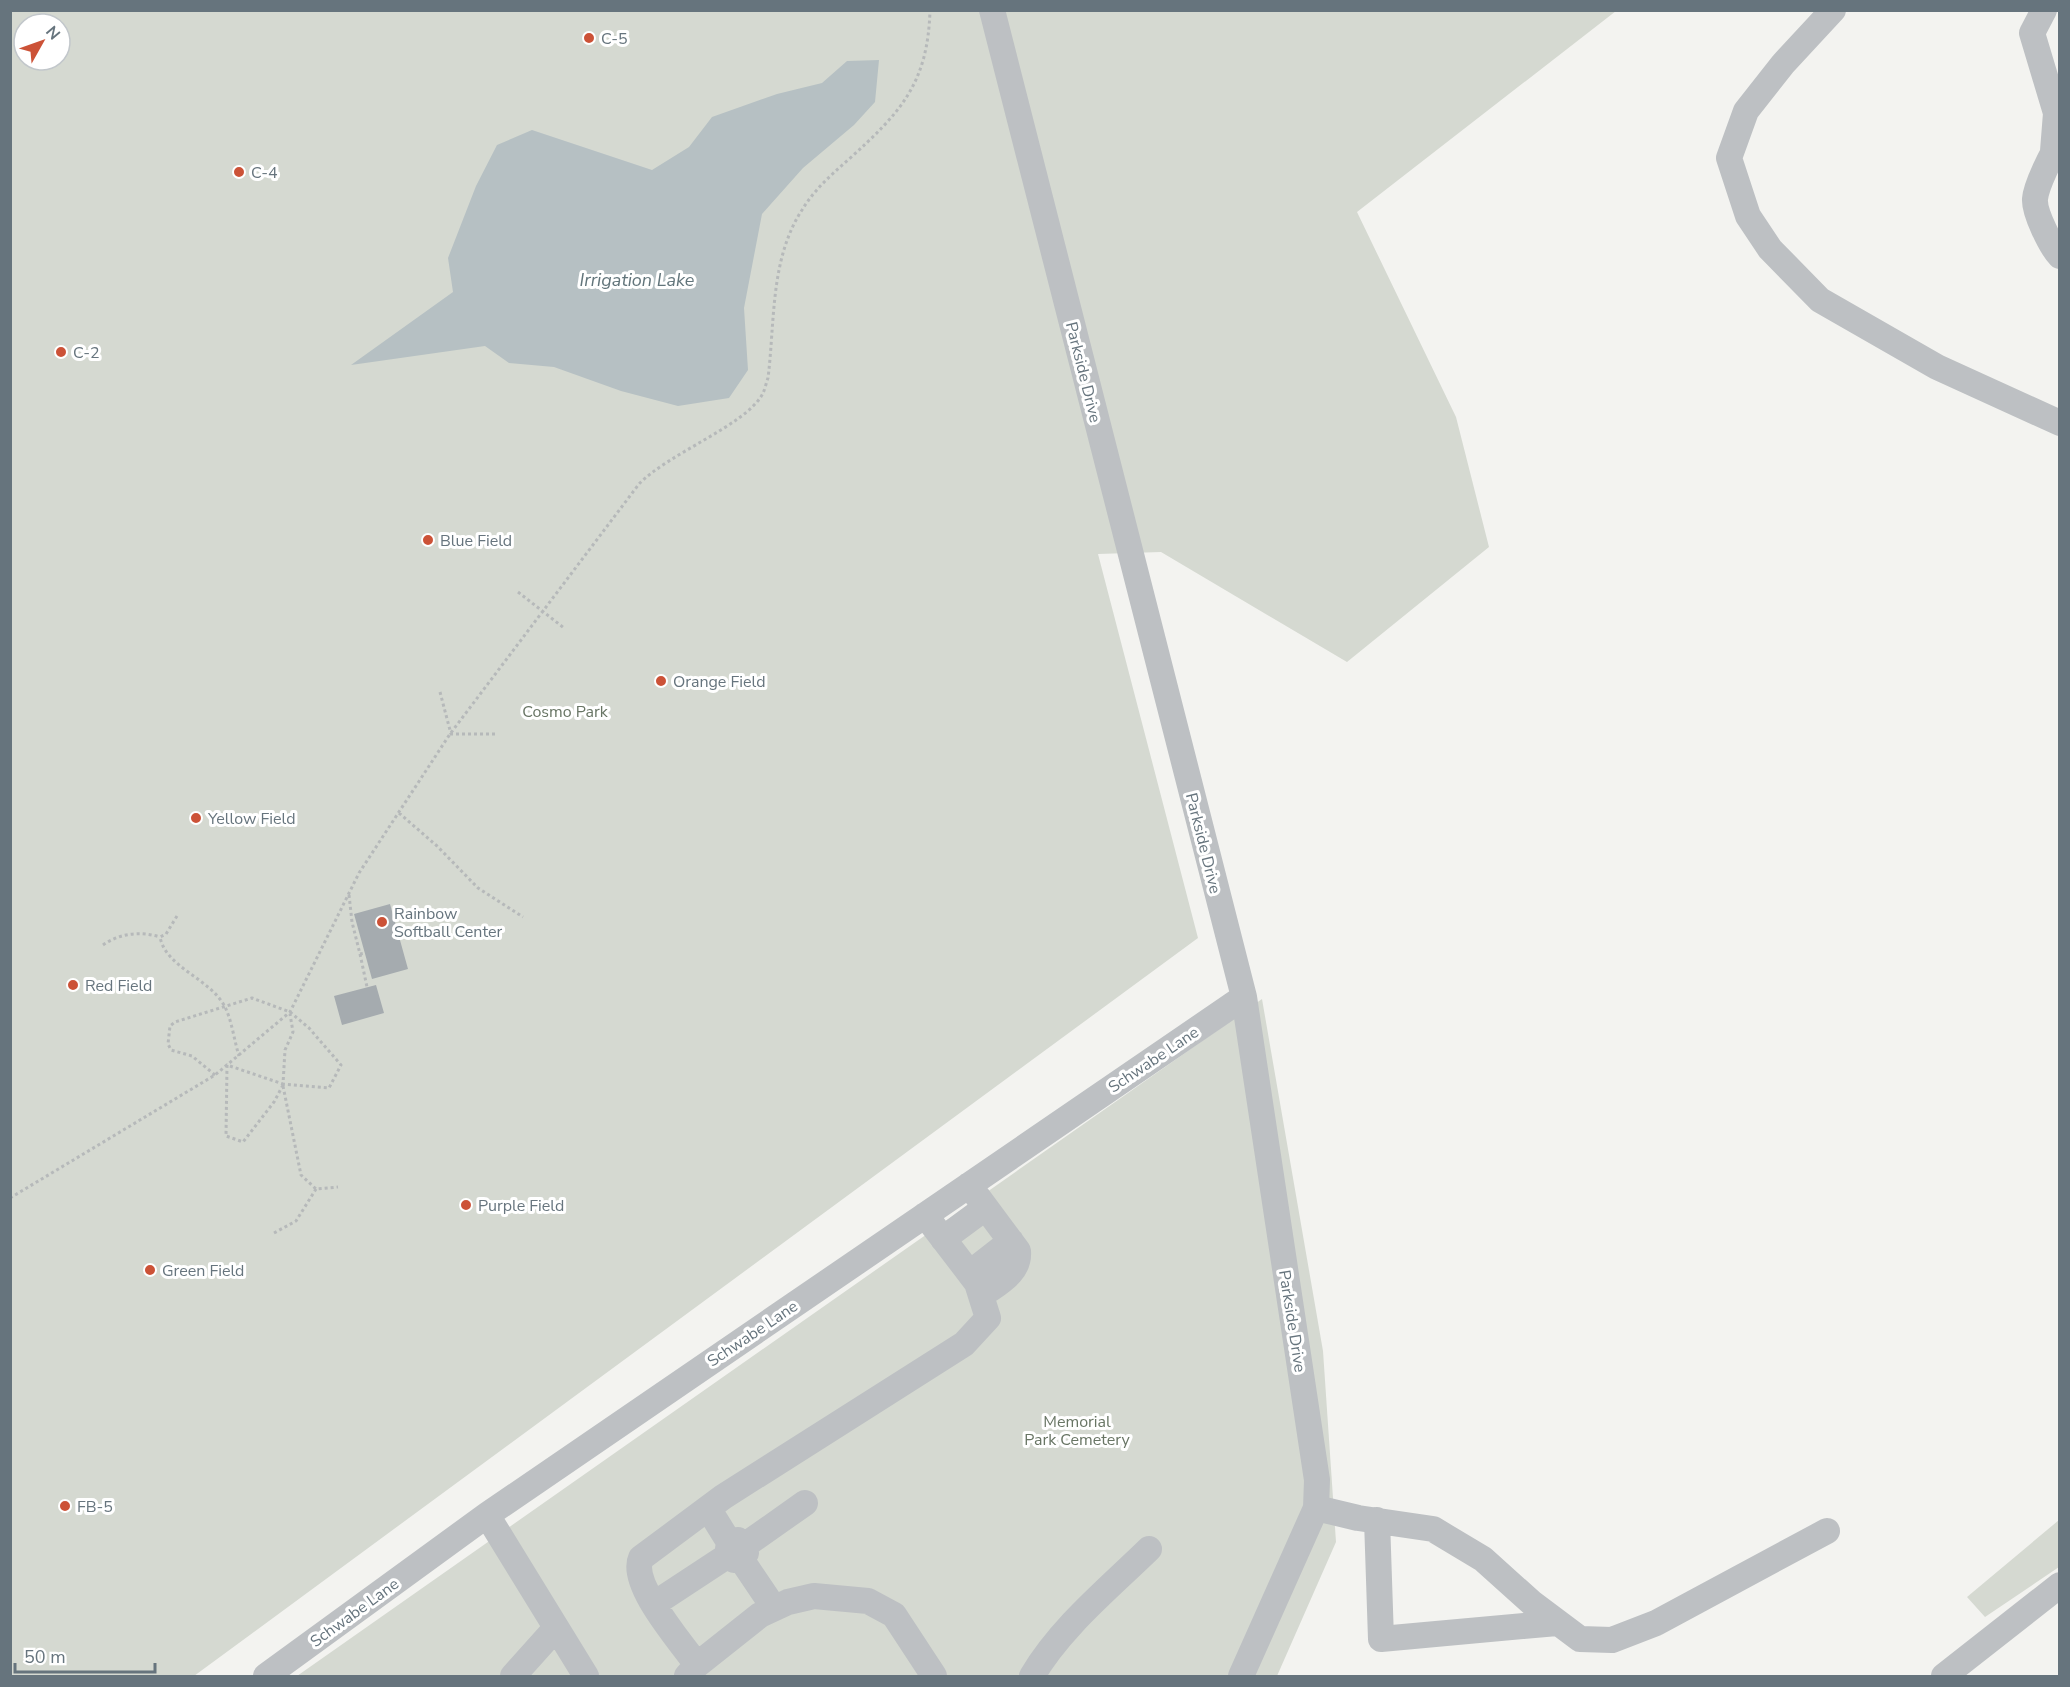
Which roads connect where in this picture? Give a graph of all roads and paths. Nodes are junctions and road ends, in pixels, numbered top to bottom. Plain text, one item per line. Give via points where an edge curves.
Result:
1 (930, 10) edge
2 (992, 10) edge
3 (1833, 10) edge
4 (2044, 10) edge
5 (2056, 147) edge
6 (2060, 256) edge
7 (2060, 423) edge
8 (518, 592) dead end
9 (543, 612) junction
10 (564, 628) dead end
11 (440, 692) dead end
12 (451, 734) junction
13 (497, 734) dead end
14 (399, 813) junction
15 (349, 894) junction
16 (177, 916) dead end
17 (523, 917) dead end
18 (160, 937) junction
19 (103, 945) dead end
20 (367, 987) dead end
21 (1244, 997) junction
22 (225, 1007) junction
23 (290, 1012) junction
24 (239, 1056) junction
25 (227, 1065) junction
26 (215, 1075) junction
27 (283, 1084) junction
28 (969, 1185) junction
29 (338, 1187) dead end
30 (316, 1189) junction
31 (10, 1198) edge
32 (985, 1208) junction
33 (925, 1215) junction
34 (274, 1233) dead end
35 (943, 1239) junction
36 (1011, 1241) junction
37 (970, 1273) junction
38 (982, 1296) junction
39 (805, 1503) dead end
40 (708, 1508) junction
41 (1316, 1508) junction
42 (487, 1515) junction
43 (1377, 1520) junction
44 (1827, 1531) dead end
45 (1149, 1549) dead end
46 (735, 1551) junction
47 (2060, 1585) edge
48 (654, 1604) junction
49 (774, 1608) junction
50 (1557, 1623) junction
51 (556, 1628) junction
52 (692, 1671) edge
53 (266, 1677) edge
54 (513, 1677) edge
55 (586, 1677) edge
56 (934, 1677) edge
57 (1032, 1677) edge
58 (1241, 1677) edge
59 (1944, 1677) edge

1 - 9 path via 926,56 910,93 872,138 817,189 789,233 781,256 768,378 762,395 736,419 653,469
2 - 21 street, Parkside Drive
3 - 7 street via 1746,111 1730,158 1748,216 1770,249 1820,300 1937,367
4 - 5 street via 2032,33 2056,112
5 - 6 street via 2035,200 2051,247
8 - 9 path
9 - 10 path
9 - 12 path
11 - 12 path
12 - 13 path
12 - 14 path
14 - 15 path
14 - 17 path via 478,888
15 - 20 path
15 - 23 path
16 - 18 path
18 - 19 path via 147,933 124,935
18 - 22 path via 162,949
21 - 28 street, Schwabe Lane
21 - 41 street, Parkside Drive via 1317,1480
22 - 23 path via 252,998
22 - 24 path
22 - 26 path via 170,1026 171,1050 192,1056
23 - 24 path
23 - 27 path via 293,1032 285,1050
23 - 27 path via 341,1065 329,1088
24 - 25 path
25 - 26 path
25 - 27 path
25 - 27 path via 226,1136 243,1142
26 - 31 path
27 - 30 path via 301,1176
28 - 32 street
28 - 33 street, Schwabe Lane
29 - 30 path
30 - 34 path via 296,1221
32 - 35 street
32 - 36 street
33 - 35 street
33 - 42 street, Schwabe Lane
35 - 37 street
36 - 37 street
36 - 38 street via 1019,1262
37 - 38 street
38 - 40 street via 988,1318 964,1344
39 - 46 street
40 - 46 street
40 - 48 street via 641,1558 638,1574
41 - 43 street
41 - 58 street, Parkside Drive
42 - 51 street
42 - 53 street, Schwabe Lane
43 - 50 street via 1433,1529 1483,1559
43 - 50 street via 1381,1640
44 - 50 street via 1656,1623 1612,1640 1580,1639
45 - 57 street via 1070,1626 1046,1653
46 - 48 street
46 - 49 street
47 - 59 street
48 - 52 street
49 - 52 street
49 - 56 street via 814,1596 868,1601 894,1615
51 - 54 street
51 - 55 street

